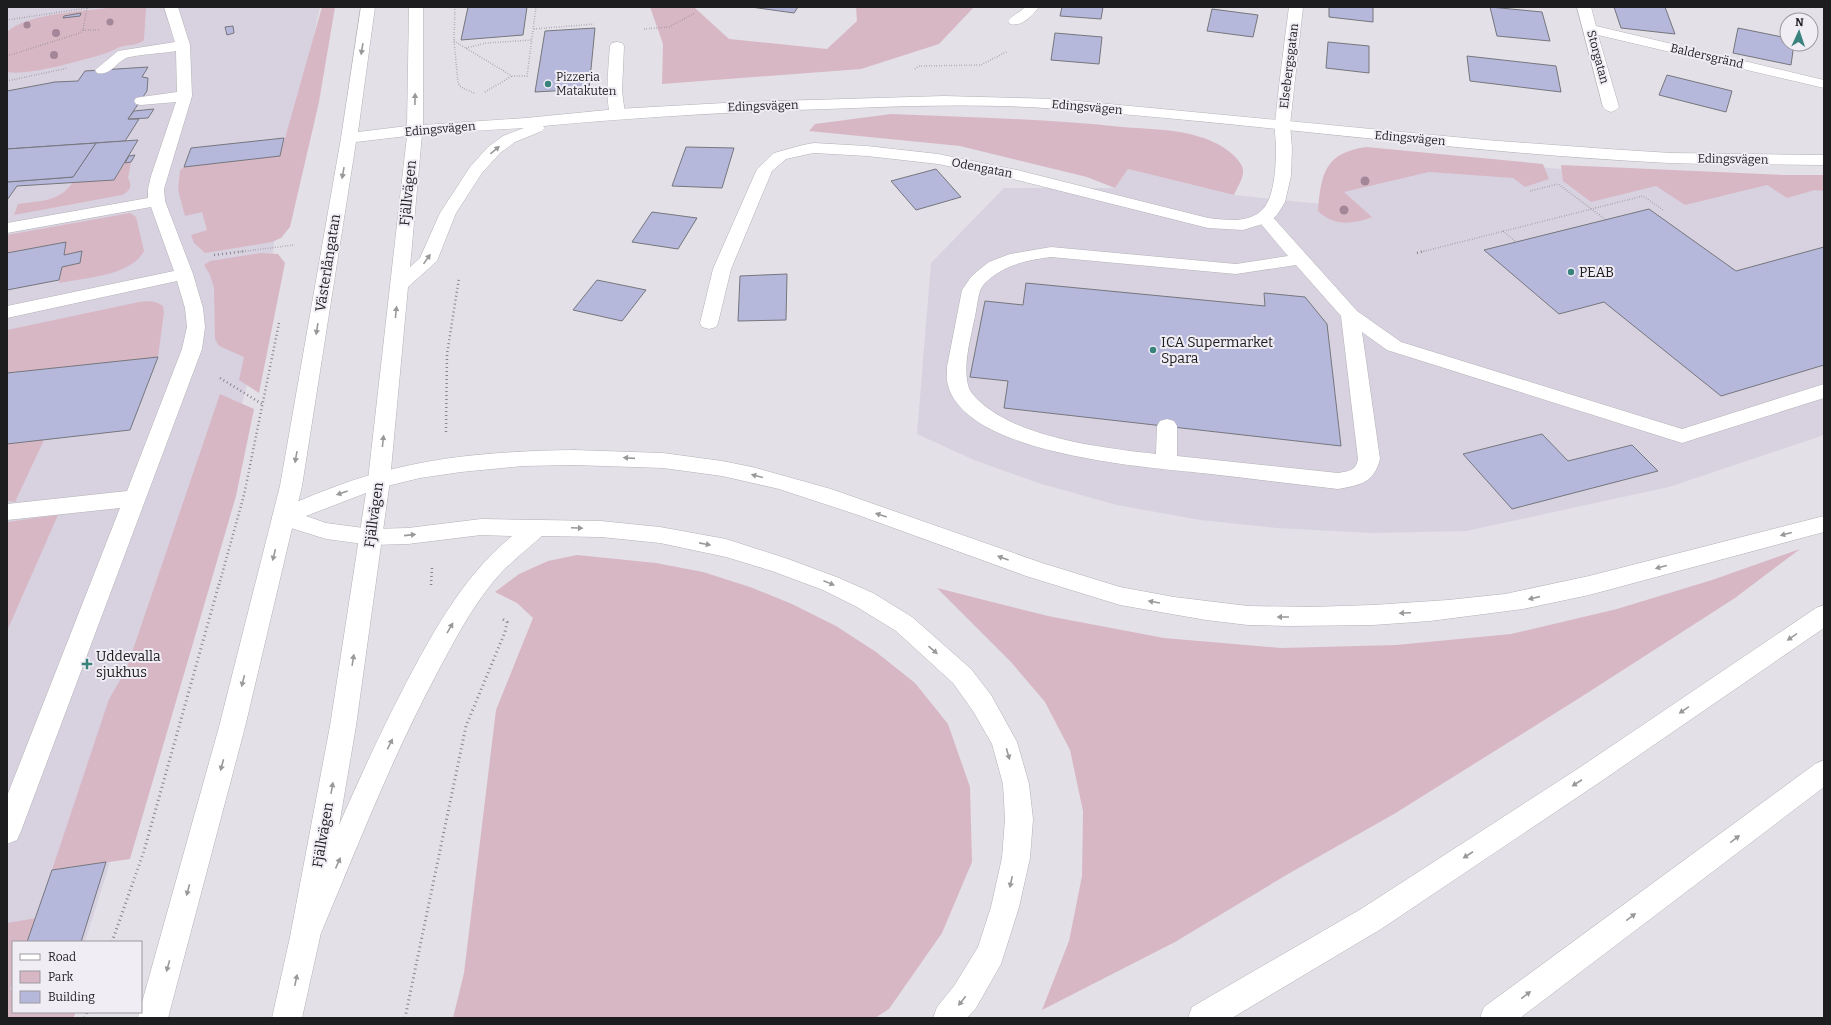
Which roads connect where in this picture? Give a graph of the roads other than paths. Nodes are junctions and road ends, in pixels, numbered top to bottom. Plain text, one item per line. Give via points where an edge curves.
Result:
1 (172, 7) edge
2 (368, 7) edge
3 (416, 7) edge
4 (1032, 7) edge
5 (1296, 7) edge
6 (1584, 7) edge
7 (1015, 21) dead end
8 (1591, 29) junction
9 (183, 45) junction
10 (617, 46) dead end
11 (151, 51) junction
12 (131, 68) dead end
13 (102, 70) dead end
14 (1824, 84) edge
15 (184, 96) junction
16 (141, 101) dead end
17 (1611, 107) dead end
18 (617, 114) junction
19 (566, 119) junction
20 (1282, 125) junction
21 (414, 130) junction
22 (349, 138) junction
23 (1824, 160) edge
24 (157, 201) junction
25 (1264, 218) junction
26 (7, 228) edge
27 (1302, 259) junction
28 (181, 267) junction
29 (399, 285) junction
30 (7, 312) edge
31 (1350, 315) junction
32 (709, 323) dead end
33 (1824, 391) edge
34 (1166, 426) dead end
35 (1166, 462) junction
36 (379, 480) junction
37 (136, 498) junction
38 (7, 512) edge
39 (283, 517) junction
40 (1824, 524) edge
41 (538, 527) junction
42 (371, 537) junction
43 (1824, 615) edge
44 (1824, 772) edge
45 (7, 831) edge
46 (305, 937) junction
47 (153, 1018) edge
48 (288, 1018) edge
49 (948, 1018) edge
50 (1203, 1018) edge
51 (1495, 1018) edge

1 - 9 main road
2 -> 22 main road, Västerlångatan
21 -> 3 main road, Fjällvägen
4 - 7 main road via 1026,15
5 - 20 main road, Elsebergsgatan
6 - 8 main road, Storgatan
8 - 14 main road, Baldersgränd
8 - 17 main road, Storgatan
9 - 11 main road
9 - 15 main road
10 - 18 main road
11 - 12 main road
11 - 13 main road via 123,54
15 - 16 main road
15 - 24 main road via 159,176
18 - 19 main road, Edingsvägen
18 - 20 main road, Edingsvägen via 845,102 952,100 1057,104
19 - 21 main road, Edingsvägen
29 -> 19 main road via 428,261 448,213 461,190 494,150 524,132
20 - 23 main road, Edingsvägen via 1494,146 1608,154 1671,158
20 - 25 main road via 1285,153 1281,187 1272,210
21 - 22 main road, Edingsvägen
21 - 29 main road, Fjällvägen
22 -> 39 main road, Västerlångatan via 292,480
24 - 26 main road
24 - 28 main road
25 - 27 main road
25 - 32 main road, Odengatan via 1249,224 1208,223 1017,175 938,160 867,151 814,148 803,150 780,156 765,169 722,269
27 - 31 main road
27 - 35 main road via 1236,269 1052,252 1024,255 1003,262 977,281 971,290 956,369 958,386 969,402 986,417 1030,438 1054,446
28 - 30 main road
28 - 37 main road via 194,308 196,327 189,358
36 -> 29 main road, Fjällvägen
31 - 33 main road via 1394,346 1682,436
31 - 35 main road via 1369,459 1368,468 1363,475 1338,481
34 - 35 main road
36 -> 39 main road via 329,497
40 -> 36 main road via 1524,600 1430,612 1266,617 1207,611 1123,596 1040,572 844,502 731,469 625,457 562,457 506,459 442,466
36 - 42 main road, Fjällvägen
37 - 38 main road
37 - 45 main road
39 - 42 main road via 326,531
39 -> 47 main road via 232,727
42 -> 41 main road via 408,536 481,527
46 -> 41 main road via 422,677 458,614 485,575 503,555
41 -> 49 main road via 601,529 660,535 726,548 780,565 831,584 878,608 904,624 962,676 982,703 1004,742 1016,784 1019,819 1016,858 991,954 965,997
46 -> 42 main road, Fjällvägen via 343,726
43 -> 50 main road via 1588,776 1371,919
51 -> 44 main road
48 -> 46 main road, Fjällvägen

